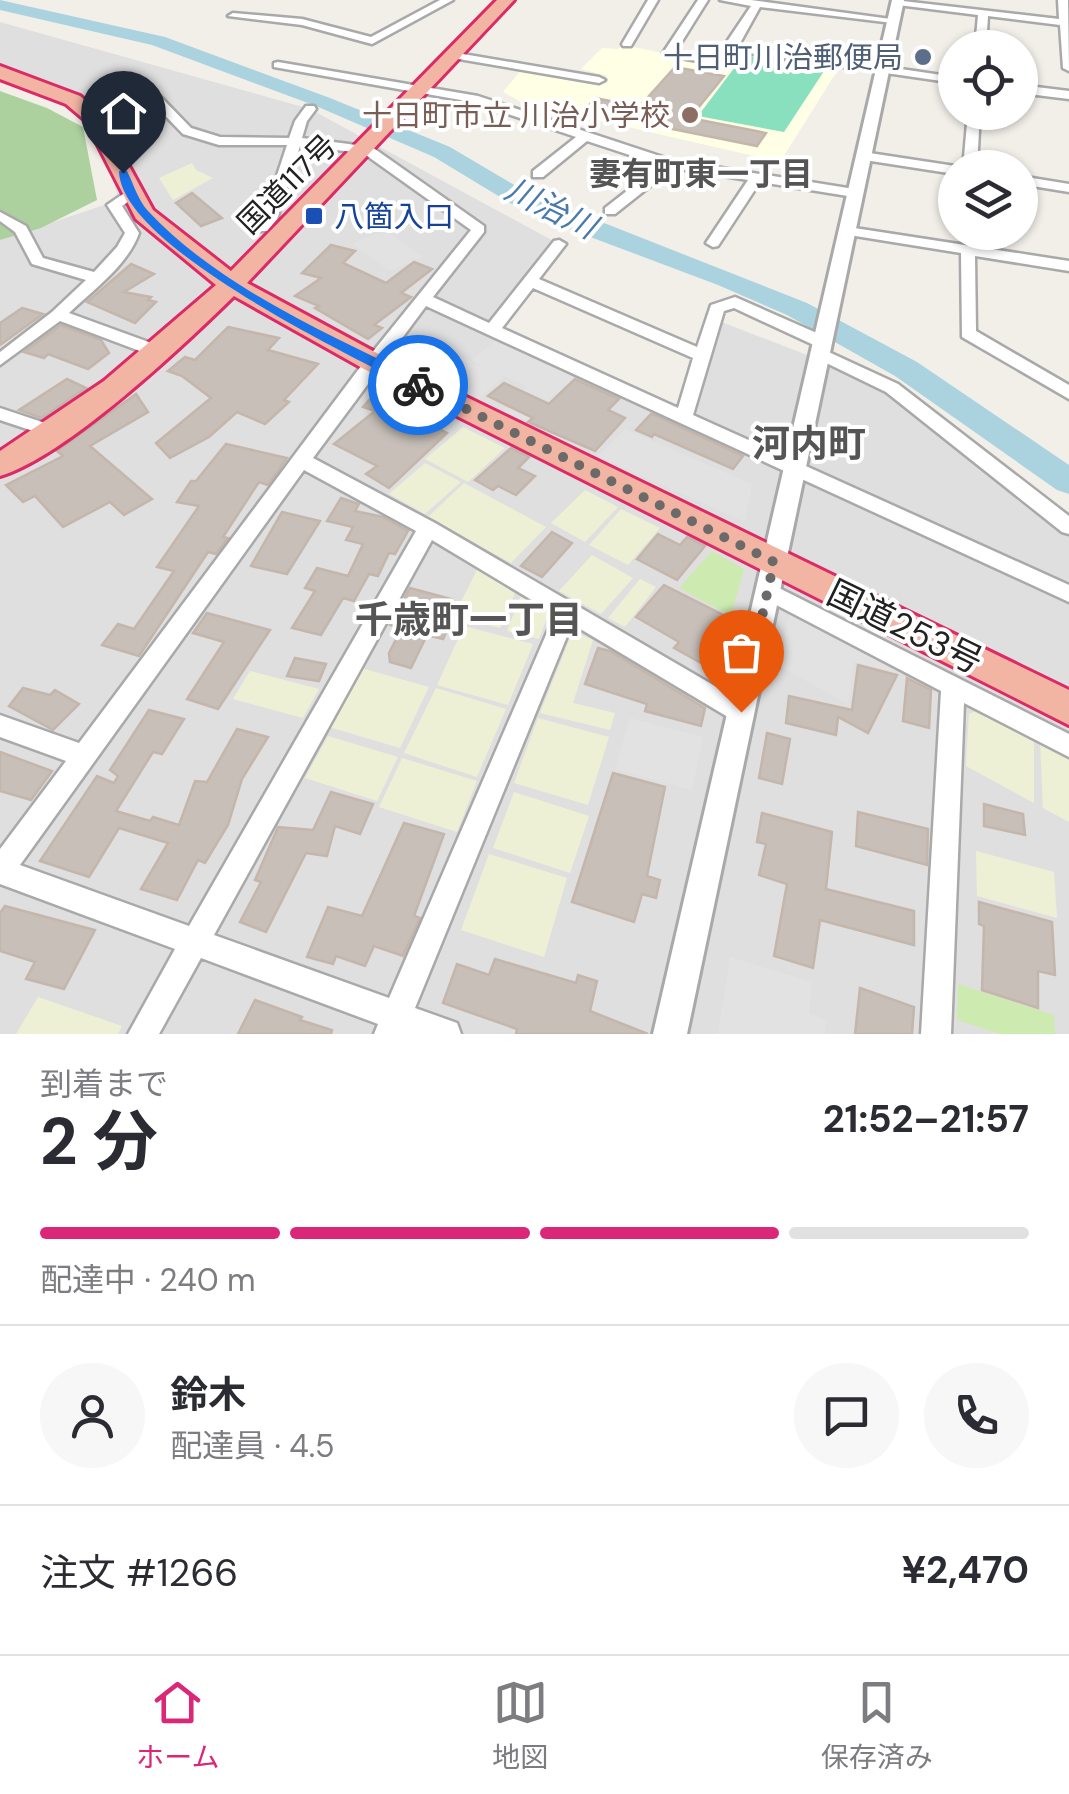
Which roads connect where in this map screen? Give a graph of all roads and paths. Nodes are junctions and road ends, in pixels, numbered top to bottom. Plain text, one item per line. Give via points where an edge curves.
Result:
1 (448, 0) edge
2 (506, 0) edge
3 (653, 0) edge
4 (704, 0) edge
5 (726, 0) edge
6 (1063, 0) edge
7 (898, 1) edge
8 (757, 4) junction
9 (785, 4) edge
10 (982, 12) junction
11 (233, 16) dead end
12 (893, 20) junction
13 (1067, 22) edge
14 (981, 30) edge
15 (627, 44) dead end
16 (732, 47) junction
17 (457, 56) junction
18 (278, 65) dead end
19 (1069, 68) edge
20 (882, 70) junction
21 (0, 72) edge
22 (938, 78) edge
23 (598, 80) dead end
24 (426, 91) junction
25 (1038, 91) edge
26 (1069, 95) edge
27 (154, 97) dead end
28 (310, 110) dead end
29 (584, 137) junction
30 (294, 141) junction
31 (373, 144) junction
32 (863, 156) junction
33 (670, 164) junction
34 (938, 167) edge
35 (538, 174) dead end
36 (756, 180) junction
37 (1038, 183) edge
38 (1069, 188) edge
39 (854, 193) junction
40 (131, 195) junction
41 (610, 211) dead end
42 (0, 216) edge
43 (262, 228) dead end
44 (848, 231) junction
45 (713, 243) dead end
46 (559, 244) dead end
47 (938, 245) edge
48 (968, 250) joint
49 (1069, 266) edge
50 (93, 276) junction
51 (530, 281) junction
52 (232, 285) junction
53 (426, 300) junction
54 (58, 314) junction
55 (492, 330) junction
56 (822, 344) junction
57 (159, 352) junction
58 (702, 354) junction
59 (0, 360) edge
60 (374, 363) junction
61 (1069, 393) edge
62 (0, 414) edge
63 (684, 416) junction
64 (54, 432) junction
65 (302, 460) junction
66 (0, 465) edge
67 (794, 466) junction
68 (1069, 527) edge
69 (428, 528) junction
70 (773, 568) junction
71 (1069, 594) edge
72 (568, 610) junction
73 (952, 687) junction
74 (1069, 690) edge
75 (1069, 708) edge
76 (741, 712) junction
77 (0, 726) edge
78 (1069, 746) edge
79 (83, 756) junction
80 (0, 871) edge
81 (194, 945) junction
82 (393, 1025) edge
83 (144, 1034) edge
84 (446, 1034) edge
85 (670, 1034) edge
86 (936, 1034) edge

1 - 11 street via 372,41 302,22
2 - 17 highway, 国道117号
3 - 15 street
4 - 16 street via 669,52 720,62
5 - 8 street
6 - 13 street
7 - 10 street
7 - 12 street
8 - 9 street
8 - 16 street
9 - 12 street
10 - 13 street
10 - 14 street
12 - 20 street
13 - 19 street
16 - 20 street
17 - 23 street
17 - 24 highway, 国道117号
18 - 24 street
20 - 22 street
20 - 32 street
21 - 40 highway, 国道253号 via 73,100 93,117
24 - 29 street via 474,99
24 - 31 highway, 国道117号
25 - 26 street
27 - 30 street via 186,131 232,143
28 - 30 street
29 - 33 street
29 - 35 street
30 - 31 street
30 - 43 street
31 - 52 highway, 国道117号
31 - 53 street via 479,229
32 - 34 street
32 - 39 street
33 - 36 street
33 - 41 street
36 - 39 street
36 - 45 street
37 - 38 street
39 - 44 street
40 - 50 street via 114,210 132,240
40 - 52 highway, 国道253号 via 168,236
42 - 50 street via 26,233 38,261
44 - 47 street
44 - 56 street
46 - 51 street
48 - 49 street
48 - 61 street via 968,333
50 - 54 street
51 - 55 street
51 - 58 street
52 - 57 highway, 国道117号
52 - 60 highway, 国道253号
53 - 55 street
53 - 60 street
54 - 57 street
54 - 59 street
55 - 63 street
56 - 58 street via 735,302 717,308
56 - 67 street
56 - 68 street via 892,388
57 - 64 highway, 国道117号
58 - 63 street
60 - 65 street
60 - 70 highway, 国道253号
62 - 64 street
63 - 67 street
64 - 66 highway, 国道117号
65 - 69 street
65 - 79 street
67 - 70 street
67 - 71 street
69 - 72 street
69 - 81 street
70 - 73 street
70 - 74 street
70 - 75 highway, 国道253号
70 - 76 street
72 - 76 street
72 - 82 street
73 - 78 street
73 - 86 street
76 - 85 street
77 - 79 street
79 - 80 street
80 - 81 street
81 - 82 street
81 - 83 street
82 - 84 street

